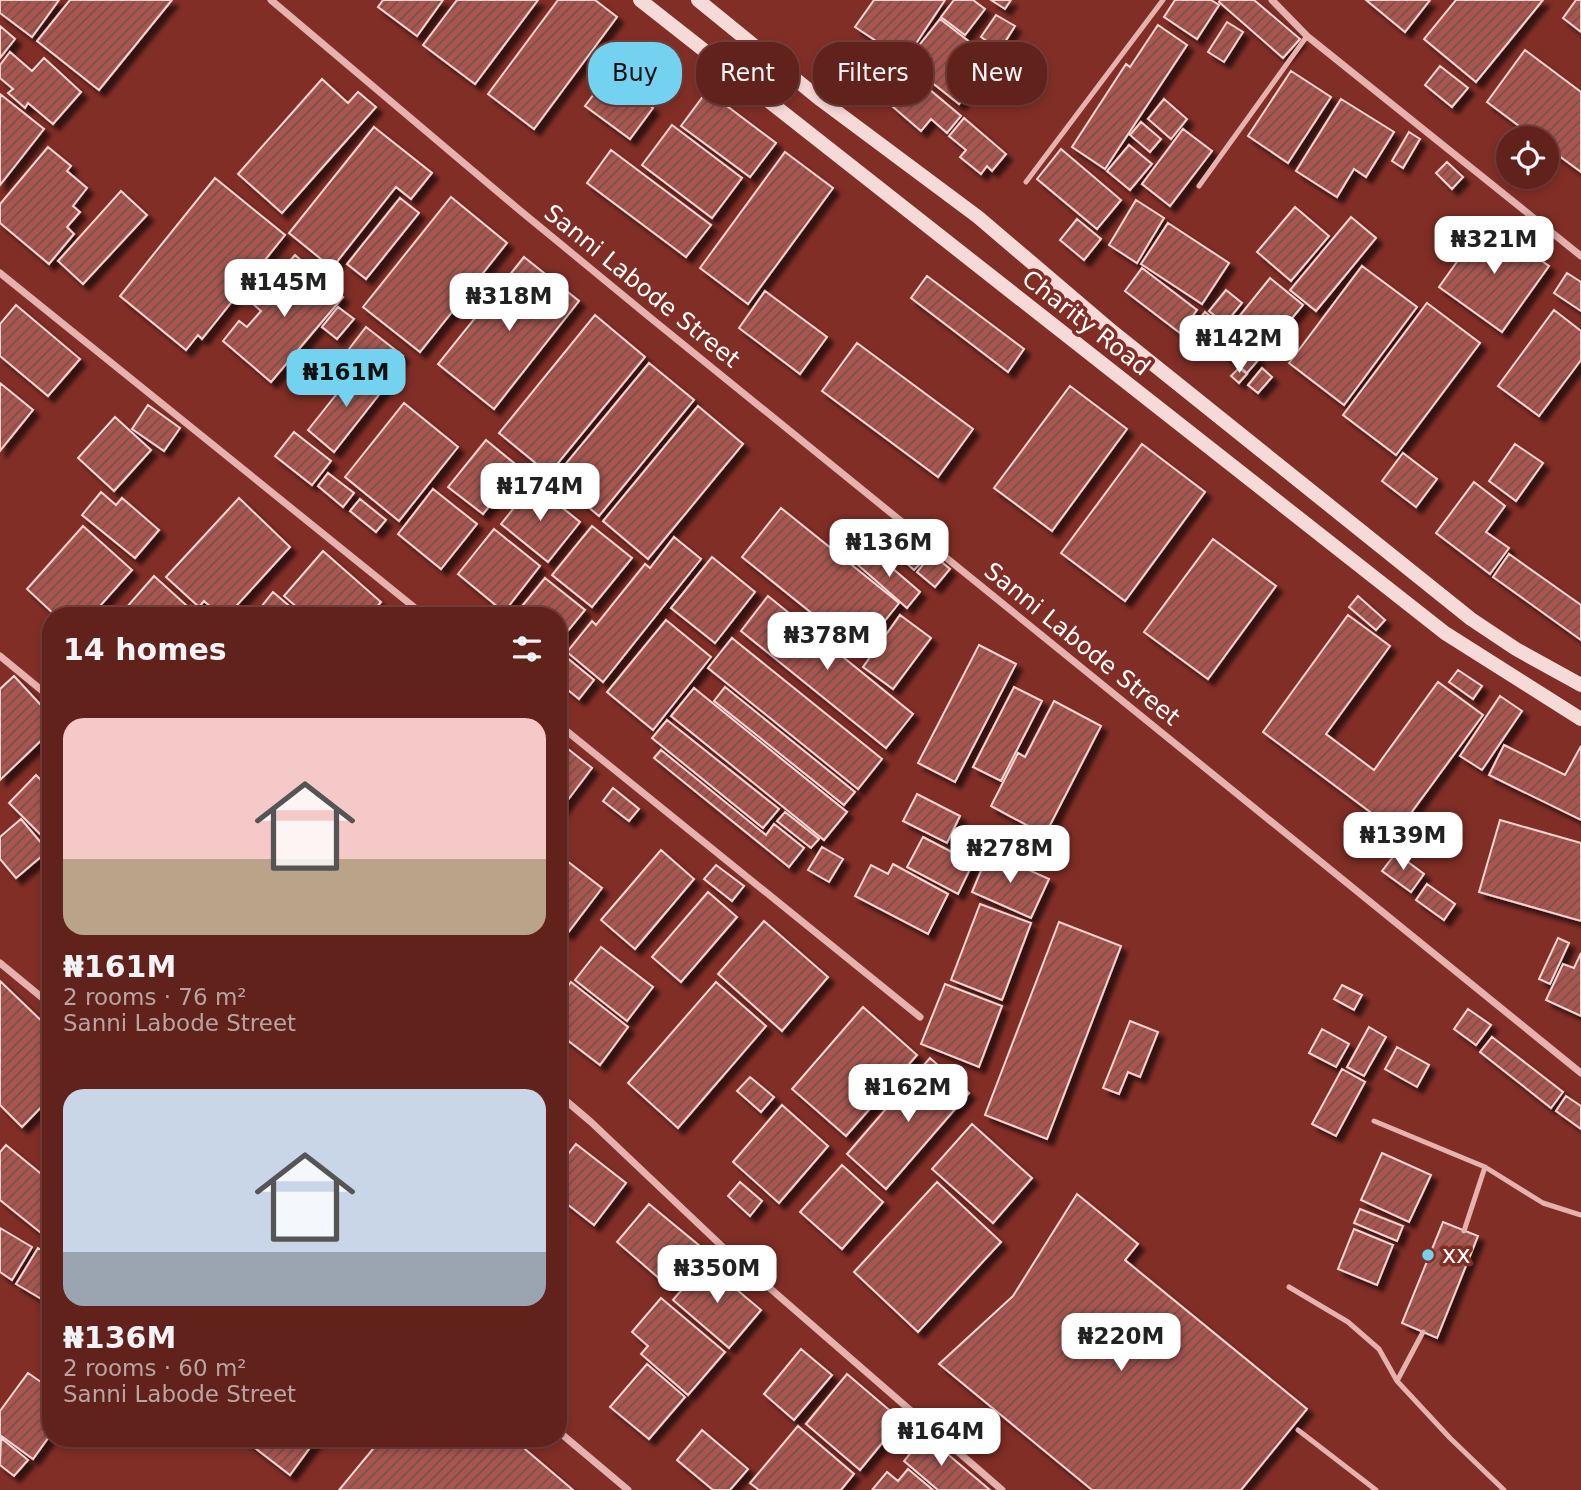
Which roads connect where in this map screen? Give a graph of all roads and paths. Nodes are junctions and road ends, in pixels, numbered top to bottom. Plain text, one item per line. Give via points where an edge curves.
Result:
1 (271, 0) edge
2 (640, 0) edge
3 (698, 0) edge
4 (1163, 0) edge
5 (1272, 0) edge
6 (1307, 36) junction
7 (1026, 182) dead end
8 (1199, 186) dead end
9 (1581, 256) edge
10 (0, 273) edge
11 (414, 607) edge
12 (0, 656) edge
13 (1581, 685) edge
14 (42, 691) edge
15 (1581, 719) edge
16 (567, 731) edge
17 (0, 963) edge
18 (42, 998) edge
19 (920, 1017) dead end
20 (1581, 1073) edge
21 (567, 1102) edge
22 (1374, 1121) dead end
23 (1485, 1167) junction
24 (1581, 1215) edge
25 (1464, 1231) dead end
26 (1289, 1287) dead end
27 (1423, 1332) dead end
28 (1397, 1381) junction
29 (1298, 1430) dead end
30 (567, 1439) edge
31 (628, 1490) edge
32 (1002, 1490) edge
33 (1376, 1490) edge
34 (1504, 1490) edge

1 - 20 street, Sanni Labode Street via 657,324
2 - 15 street, Charity Road via 1445,633
3 - 13 street, Charity Road via 821,100 978,217 1124,341 1471,619
4 - 7 lane
5 - 6 street
6 - 8 lane
6 - 9 street
10 - 11 street
12 - 14 street
16 - 19 street
17 - 18 street
21 - 32 street via 727,1251
22 - 23 lane
23 - 24 lane via 1542,1203
23 - 25 lane
26 - 28 lane via 1348,1322 1379,1349
27 - 28 lane
28 - 34 lane
29 - 33 lane
30 - 31 street

